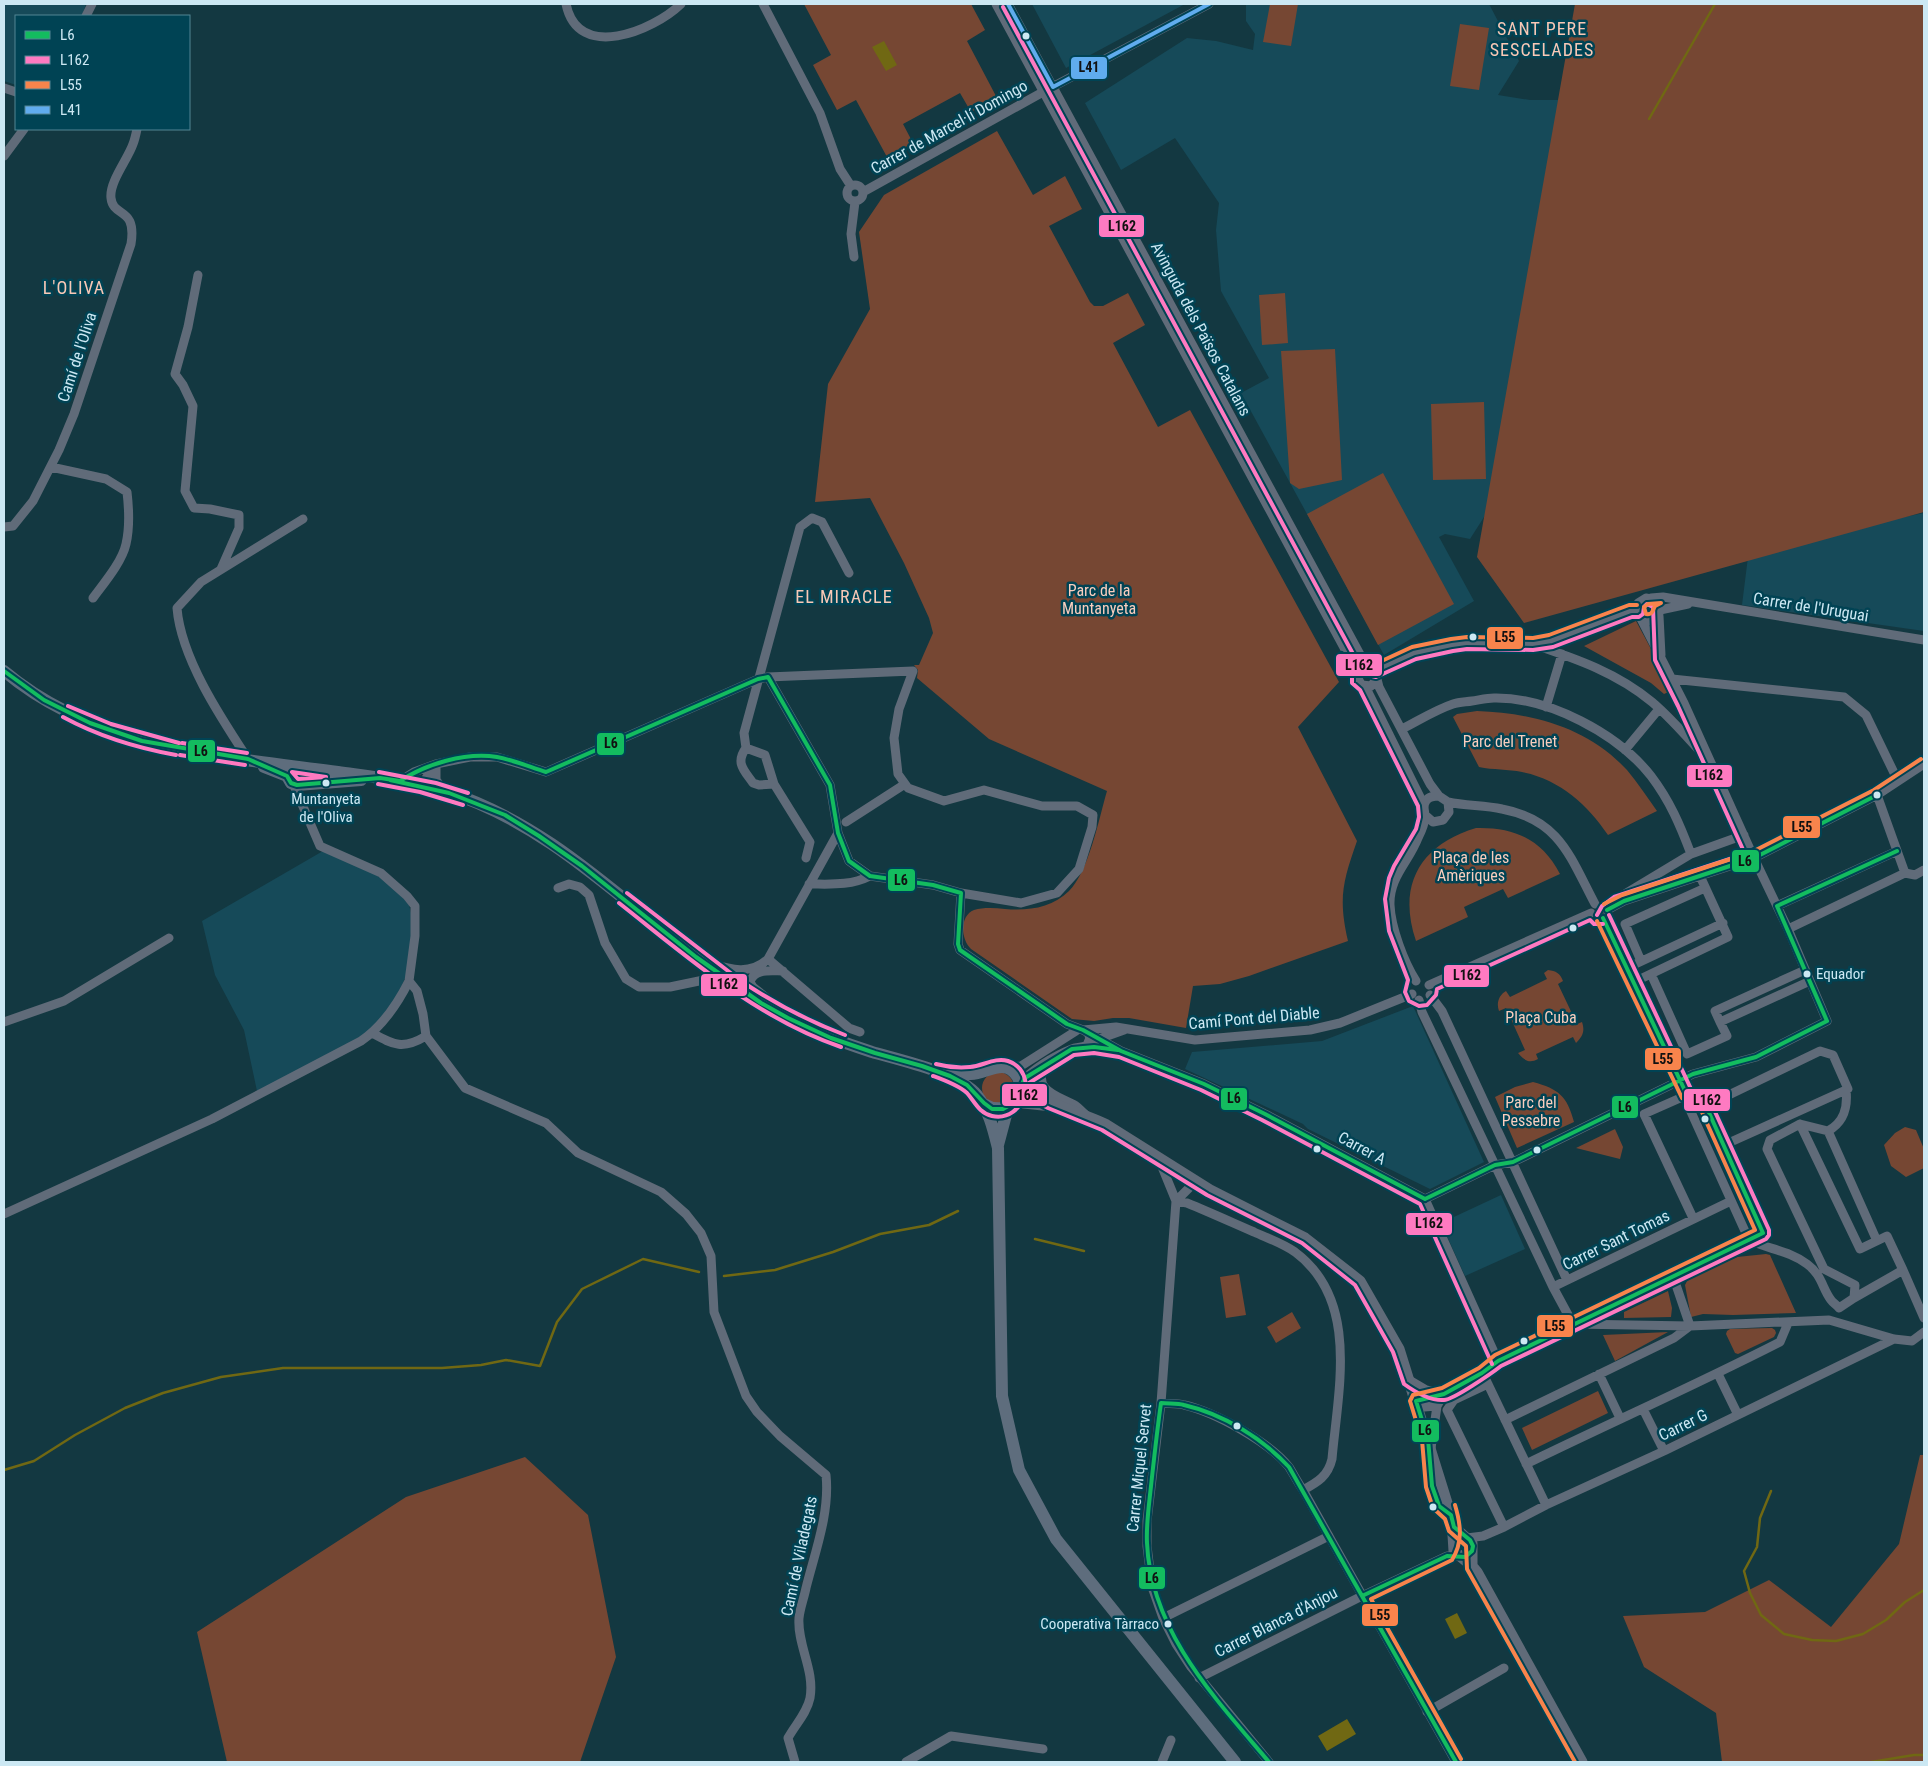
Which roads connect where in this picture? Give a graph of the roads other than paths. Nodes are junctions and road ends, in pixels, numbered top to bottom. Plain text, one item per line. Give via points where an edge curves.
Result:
1 (566, 4) edge
2 (681, 4) edge
3 (764, 4) edge
4 (996, 4) edge
5 (1008, 4) edge
6 (1209, 4) edge
7 (1053, 87) junction
8 (1043, 92) junction
9 (23, 130) edge
10 (137, 130) edge
11 (4, 156) edge
12 (850, 186) junction
13 (863, 192) junction
14 (855, 202) junction
15 (854, 257) dead end
16 (198, 275) dead end
17 (50, 466) junction
18 (303, 519) dead end
19 (4, 527) edge
20 (221, 569) junction
21 (849, 573) dead end
22 (93, 598) dead end
23 (1646, 598) junction
24 (1693, 603) junction
25 (1636, 611) junction
26 (1660, 613) junction
27 (1642, 620) junction
28 (1924, 640) edge
29 (1533, 644) junction
30 (1562, 654) junction
31 (1661, 658) junction
32 (4, 670) edge
33 (1374, 672) junction
34 (1358, 674) junction
35 (768, 677) junction
36 (758, 679) junction
37 (1672, 679) junction
38 (1365, 686) junction
39 (1546, 707) junction
40 (1659, 709) junction
41 (1402, 729) junction
42 (746, 748) junction
43 (1624, 750) junction
44 (248, 759) junction
45 (436, 764) junction
46 (1924, 764) edge
47 (1711, 765) junction
48 (297, 766) junction
49 (420, 770) junction
50 (380, 778) junction
51 (400, 781) junction
52 (1898, 781) junction
53 (774, 784) junction
54 (905, 784) junction
55 (421, 785) junction
56 (296, 787) junction
57 (444, 791) junction
58 (1877, 795) junction
59 (1439, 796) junction
60 (1448, 802) junction
61 (1424, 805) junction
62 (1425, 815) junction
63 (846, 822) dead end
64 (838, 833) junction
65 (1744, 835) junction
66 (1897, 851) junction
67 (1691, 854) junction
68 (806, 858) dead end
69 (1754, 858) junction
70 (1924, 870) edge
71 (1905, 873) junction
72 (870, 876) junction
73 (1700, 876) junction
74 (809, 884) junction
75 (558, 888) dead end
76 (1705, 888) junction
77 (960, 893) junction
78 (1777, 906) junction
79 (1593, 908) junction
80 (1605, 911) junction
81 (1723, 923) junction
82 (1788, 929) junction
83 (169, 938) dead end
84 (768, 959) junction
85 (703, 961) junction
86 (1641, 961) junction
87 (1627, 968) junction
88 (738, 970) junction
89 (1805, 970) junction
90 (783, 971) junction
91 (1651, 974) junction
92 (723, 976) junction
93 (409, 981) junction
94 (1416, 981) junction
95 (1810, 981) junction
96 (750, 982) junction
97 (1634, 982) junction
98 (1429, 985) junction
99 (1430, 995) junction
100 (1415, 997) junction
101 (1442, 1010) junction
102 (1426, 1020) junction
103 (4, 1022) edge
104 (1720, 1022) junction
105 (803, 1026) junction
106 (1120, 1031) junction
107 (860, 1032) dead end
108 (372, 1033) junction
109 (1078, 1033) junction
110 (426, 1036) junction
111 (1099, 1039) junction
112 (1085, 1046) junction
113 (1121, 1051) junction
114 (1048, 1062) junction
115 (1006, 1068) junction
116 (986, 1070) junction
117 (936, 1071) junction
118 (1020, 1085) junction
119 (1846, 1090) junction
120 (1687, 1095) junction
121 (981, 1100) junction
122 (1013, 1104) junction
123 (1706, 1106) junction
124 (1058, 1107) junction
125 (1088, 1116) junction
126 (1800, 1124) junction
127 (1828, 1131) junction
128 (1724, 1145) junction
129 (998, 1148) junction
130 (1158, 1157) junction
131 (1513, 1162) junction
132 (1495, 1165) junction
133 (1196, 1181) junction
134 (1425, 1199) junction
135 (1731, 1200) junction
136 (1176, 1201) junction
137 (4, 1214) edge
138 (1693, 1218) junction
139 (1749, 1240) junction
140 (1877, 1241) junction
141 (1903, 1270) junction
142 (1674, 1276) junction
143 (1567, 1280) junction
144 (1552, 1287) junction
145 (1854, 1298) junction
146 (1924, 1318) edge
147 (1788, 1323) junction
148 (1574, 1324) junction
149 (1690, 1326) junction
150 (1924, 1332) edge
151 (1894, 1339) junction
152 (1498, 1361) junction
153 (1482, 1373) junction
154 (1599, 1374) junction
155 (1718, 1374) junction
156 (1409, 1380) junction
157 (1488, 1384) junction
158 (1444, 1394) junction
159 (1416, 1401) junction
160 (1160, 1403) junction
161 (1437, 1406) junction
162 (1643, 1409) junction
163 (1738, 1415) junction
164 (1620, 1418) junction
165 (1505, 1420) junction
166 (1431, 1448) junction
167 (1664, 1451) junction
168 (1526, 1464) junction
169 (1303, 1490) junction
170 (1546, 1505) junction
171 (1454, 1527) junction
172 (1504, 1527) junction
173 (1329, 1536) junction
174 (1469, 1543) junction
175 (1455, 1552) junction
176 (1472, 1566) junction
177 (1362, 1596) junction
178 (1163, 1618) junction
179 (1504, 1668) dead end
180 (1200, 1678) junction
181 (1427, 1712) junction
182 (1171, 1740) dead end
183 (1043, 1749) dead end
184 (795, 1762) edge
185 (906, 1762) edge
186 (1162, 1762) edge
187 (1234, 1762) edge
188 (1269, 1762) edge
189 (1456, 1762) edge
190 (1582, 1762) edge

1 - 2 street via 574,24 582,31 602,36 633,33 661,20
3 - 12 street via 820,113 840,169
4 - 8 street, Avinguda dels Països Catalans
5 - 7 street, Avinguda dels Països Catalans
6 - 7 street, Carrer de Marcel·lí Domingo
7 - 8 street, Carrer de Marcel·lí Domingo
7 - 33 street, Avinguda dels Països Catalans via 1362,660
8 - 13 street, Carrer de Marcel·lí Domingo
8 - 34 street, Avinguda dels Països Catalans
9 - 11 street
10 - 17 street, Camí de l'Oliva via 115,181 111,199 131,223 130,244 74,414
12 - 13 street via 858,186
12 - 14 street via 847,196
13 - 14 street
14 - 15 street via 851,234
16 - 20 street via 175,374 193,406 184,491 194,508 239,515 239,528
17 - 19 street, Camí de l'Oliva via 33,501 13,526
17 - 22 street via 106,479 127,492 126,545
18 - 20 street
20 - 44 street via 201,582 177,608 178,621 193,663 217,712
21 - 36 street via 822,522 812,518 800,527
23 - 24 street, Carrer de l'Uruguai via 1663,597
23 - 25 street via 1638,603
23 - 26 street via 1655,599 1660,605
24 - 26 street
24 - 28 street, Carrer de l'Uruguai
25 - 27 street
25 - 29 street via 1551,641
26 - 27 street via 1651,622
26 - 31 street
27 - 31 street
29 - 30 street
29 - 33 street via 1452,645 1414,653
30 - 39 street
30 - 40 street via 1613,676
31 - 37 street
32 - 44 main road via 52,704 114,733 179,749
33 - 34 street via 1364,667
33 - 38 street via 1371,686
33 - 41 street, Avinguda dels Països Catalans
34 - 38 street via 1358,680
35 - 36 street
35 - 54 street via 913,671 899,709 894,738 898,774
35 - 64 street via 830,785
36 - 42 street via 744,733
36 - 45 street via 546,772 497,757 470,757
37 - 47 street
37 - 52 street via 1844,697 1866,714
38 - 61 street
39 - 41 street via 1495,698 1454,703
39 - 43 street via 1579,720
40 - 43 street
40 - 47 street
41 - 59 street, Avinguda dels Països Catalans
42 - 53 street via 765,755
42 - 53 street via 740,763 753,783
43 - 67 street via 1650,776 1673,808
44 - 48 main road
44 - 56 main road via 286,776
45 - 49 street
45 - 55 street
45 - 57 street via 436,780
46 - 52 street
47 - 65 street
48 - 50 main road
48 - 56 street via 292,774
49 - 51 street
49 - 55 street
50 - 51 main road
50 - 56 main road
51 - 55 main road
52 - 58 street
53 - 68 street via 810,842
54 - 63 street
54 - 77 street via 944,801 984,790 1042,806 1077,806 1093,815 1079,869 1057,892 1021,903
55 - 57 main road
56 - 93 street via 320,846 381,873 415,906
57 - 85 main road via 488,807 523,825 566,854
58 - 66 street
58 - 69 street
59 - 60 street
59 - 61 street via 1430,797
60 - 62 street via 1449,812 1443,820 1433,822
60 - 79 street via 1511,811 1543,826 1565,846
61 - 62 street
62 - 94 street via 1418,840 1393,884 1390,904 1393,925
64 - 72 street via 849,861
64 - 74 street
65 - 67 street
65 - 69 street
66 - 71 street
66 - 78 street
67 - 80 street
69 - 73 street
69 - 78 street
70 - 71 street via 1916,874
71 - 82 street
72 - 74 street via 846,884
72 - 77 street via 933,885
73 - 76 street
73 - 80 street via 1624,901
74 - 84 street
75 - 92 street via 570,884 589,895 605,942 626,979 639,987 670,987
76 - 81 street
76 - 86 street via 1625,924
77 - 109 street via 960,950
78 - 82 street
79 - 80 street via 1600,903
79 - 80 street via 1596,918
79 - 98 street
80 - 87 street
81 - 86 street
81 - 91 street via 1728,937
82 - 89 street
83 - 103 street via 64,1001
84 - 88 street via 758,966
84 - 90 street
85 - 88 street
85 - 92 main road
86 - 87 street
87 - 97 street
88 - 96 street
89 - 95 street
89 - 104 street via 1715,1011
90 - 96 street via 760,972 752,976
90 - 107 street via 849,1028
91 - 97 street
91 - 104 street via 1687,1054 1727,1036
92 - 105 main road via 761,1003
93 - 108 street via 386,1019
93 - 110 street, Camí de Viladegats via 417,992
94 - 98 street via 1423,980
94 - 100 street via 1411,987
95 - 104 street
95 - 131 street via 1827,1021 1756,1057 1693,1074
96 - 105 street
97 - 120 street, bridge
98 - 99 street
99 - 100 street via 1425,999
99 - 101 street
100 - 102 street
100 - 106 street, Camí Pont del Diable via 1310,1030 1195,1040
101 - 102 street
101 - 131 street
102 - 132 street
105 - 117 main road
106 - 109 street, Camí Pont del Diable via 1110,1028
106 - 111 street
106 - 113 street via 1113,1036 1113,1043
108 - 110 street via 400,1046 414,1044
108 - 137 street via 212,1119
109 - 111 street, Carrer A
109 - 112 street via 1090,1038
109 - 112 street via 1074,1045
109 - 115 street, Camí Pont del Diable via 1021,1066
110 - 184 street, Camí de Viladegats via 465,1088 546,1123 578,1152 661,1192 686,1214 701,1233 710,1256 714,1312 746,1396 780,1436 826,1475 828,1492 822,1526 799,1619 810,1669 810,1697 807,1709 788,1738
111 - 112 street
111 - 113 street, Carrer A
112 - 113 street, Carrer A
112 - 114 street
113 - 134 street, Carrer A via 1204,1084
114 - 118 street
114 - 125 street via 1041,1072 1046,1089
115 - 116 main road
115 - 118 main road via 1015,1074
116 - 117 main road via 973,1074
116 - 121 main road via 978,1081
117 - 121 main road via 970,1088
118 - 122 main road
118 - 124 street
119 - 123 street via 1833,1055 1820,1051
119 - 127 street via 1844,1116 1838,1126
119 - 128 street
120 - 123 street
120 - 135 street via 1687,1103
120 - 138 street via 1644,1114
121 - 122 main road via 997,1110
121 - 129 main road via 990,1115
122 - 124 street
122 - 129 main road via 1006,1115
123 - 128 street
124 - 125 street
125 - 130 street
126 - 127 street
126 - 140 street via 1860,1249
126 - 145 street via 1770,1140 1767,1149 1824,1269 1855,1285
127 - 140 street
128 - 139 street via 1763,1233
129 - 187 main road via 1002,1396 1019,1470 1056,1538
130 - 133 street
130 - 136 street, Carrer Miquel Servet
131 - 132 street
131 - 143 street
132 - 134 street
132 - 144 street
133 - 136 street
133 - 156 street via 1305,1238 1360,1281 1399,1349
134 - 152 street
135 - 138 street, Carrer Sant Tomas
135 - 139 street
136 - 160 street, Carrer Miquel Servet
136 - 169 street via 1282,1244 1304,1260 1328,1290 1340,1327 1332,1459 1319,1481
138 - 143 street, Carrer Sant Tomas
139 - 142 street
139 - 145 street via 1808,1264 1822,1280 1830,1300 1839,1308
140 - 141 street via 1887,1236
141 - 145 street
141 - 146 street
142 - 148 street
142 - 149 street
143 - 144 street, Carrer Sant Tomas
144 - 148 street, Carrer Sant Tomas
147 - 149 street
147 - 151 street via 1829,1320
147 - 155 street via 1780,1342
148 - 149 street
148 - 152 street
149 - 154 street via 1674,1338
150 - 151 street via 1912,1341
151 - 163 street, Carrer G
152 - 153 street
153 - 157 street
153 - 158 street
154 - 164 street
154 - 165 street
155 - 162 street
155 - 163 street
156 - 158 street via 1426,1390
156 - 159 street
157 - 165 street
157 - 172 street via 1454,1400 1447,1410
158 - 159 street
158 - 161 street
159 - 161 street via 1424,1407
159 - 166 street
160 - 169 street via 1184,1405 1243,1431 1282,1460
160 - 178 street, Carrer Miquel Servet via 1147,1546 1152,1587
161 - 166 street
162 - 164 street
162 - 167 street
163 - 167 street, Carrer G
164 - 168 street
165 - 168 street
166 - 171 street
167 - 170 street, Carrer G
168 - 170 street
169 - 173 street
170 - 172 street, Carrer G
171 - 174 street
171 - 175 street
172 - 174 street, Carrer G
173 - 177 street
173 - 178 street
174 - 175 street via 1458,1539
174 - 175 street via 1468,1556
174 - 176 street
175 - 176 street
175 - 177 street, Carrer Blanca d'Anjou
176 - 190 street
177 - 180 street, Carrer Blanca d'Anjou
177 - 181 street
178 - 180 street, Carrer Miquel Servet via 1176,1644
179 - 181 street
180 - 188 street, Carrer Miquel Servet
181 - 189 street
182 - 186 street
183 - 185 street via 951,1736

